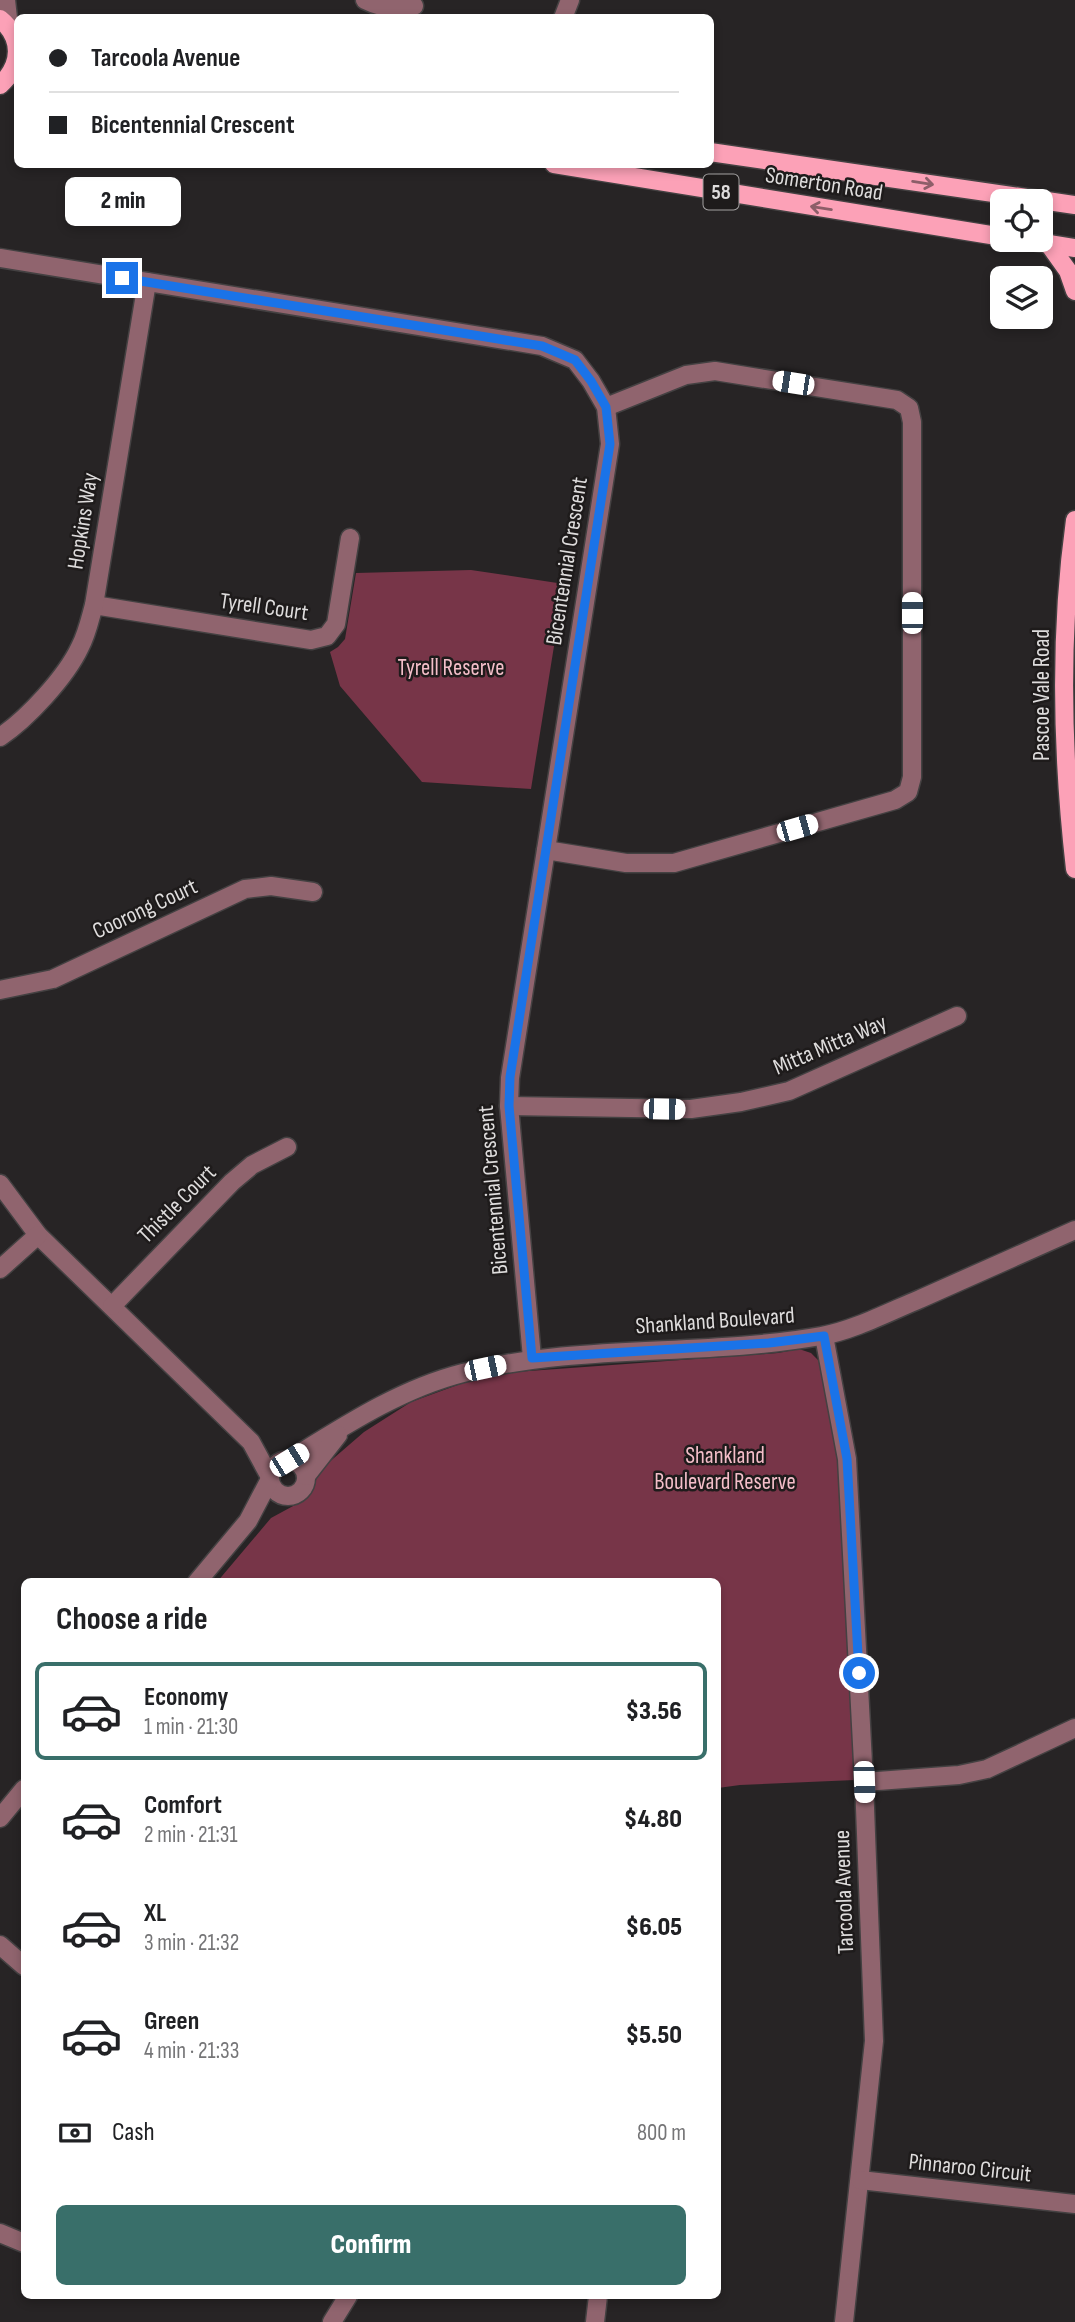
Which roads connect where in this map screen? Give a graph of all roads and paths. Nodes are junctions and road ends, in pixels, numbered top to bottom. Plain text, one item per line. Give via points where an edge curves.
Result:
1 (6, 0) edge
2 (365, 0) edge
3 (414, 6) dead end
4 (10, 30) edge
5 (14, 69) edge
6 (0, 85) edge
7 (714, 153) edge
8 (579, 168) edge
9 (1075, 205) edge
10 (990, 234) edge
11 (1053, 244) edge
12 (1075, 248) edge
13 (1053, 250) edge
14 (0, 258) edge
15 (147, 282) junction
16 (1075, 291) edge
17 (606, 407) junction
18 (1075, 520) edge
19 (350, 538) dead end
20 (94, 605) junction
21 (1070, 707) edge
22 (0, 737) edge
23 (546, 850) junction
24 (1075, 869) edge
25 (313, 892) dead end
26 (0, 990) edge
27 (957, 1017) dead end
28 (509, 1106) junction
29 (287, 1147) dead end
30 (0, 1184) edge
31 (1075, 1230) edge
32 (38, 1235) junction
33 (0, 1269) edge
34 (111, 1306) junction
35 (824, 1336) junction
36 (532, 1358) junction
37 (350, 1423) junction
38 (251, 1442) junction
39 (287, 1460) junction
40 (306, 1476) junction
41 (270, 1478) junction
42 (287, 1496) junction
43 (248, 1521) junction
44 (200, 1578) edge
45 (1075, 1728) edge
46 (864, 1782) junction
47 (21, 1793) edge
48 (0, 1818) edge
49 (0, 1945) edge
50 (21, 1963) edge
51 (860, 2180) junction
52 (1075, 2204) edge
53 (0, 2233) edge
54 (21, 2242) edge
55 (346, 2299) edge
56 (598, 2299) edge
57 (332, 2322) edge
58 (594, 2322) edge
59 (844, 2322) edge

1 - 4 street
2 - 3 street via 401,9
5 - 6 main road
7 -> 9 main road, Somerton Road / 58
10 -> 8 main road, Somerton Road / 58
11 - 12 main road
13 - 16 main road
14 - 15 street, Bicentennial Crescent
15 - 17 street, Bicentennial Crescent via 542,346 575,360
15 - 20 street, Hopkins Way
17 - 23 street, Bicentennial Crescent via 610,444
17 - 23 street via 686,375 715,371 897,400 909,408 912,777 908,792 895,800 674,863 626,863
18 - 21 main road, Pascoe Vale Road via 1068,604
19 - 20 street, Tyrell Court via 336,624 327,636 311,640
20 - 22 street, Hopkins Way via 80,648 58,679 19,725
21 - 24 main road, Pascoe Vale Road via 1066,776
23 - 28 street, Bicentennial Crescent
25 - 26 street, Coorong Court via 271,886 246,889 53,979
27 - 28 street, Mitta Mitta Way via 789,1091 741,1102 691,1109
28 - 36 street, Bicentennial Crescent
29 - 34 street, Thistle Court via 252,1165 232,1182
30 - 32 street
31 - 35 street, Shankland Boulevard
32 - 33 street
32 - 34 street
34 - 38 street
35 - 36 street, Shankland Boulevard
35 - 46 street, Tarcoola Avenue via 847,1459
36 - 37 street, Shankland Boulevard via 461,1373 403,1394
37 - 39 street, Shankland Boulevard
37 - 40 street, Shankland Boulevard
38 - 39 street
38 - 41 street
39 - 40 street via 302,1466
39 - 41 street via 275,1466
40 - 42 street via 300,1492
41 - 42 street via 278,1493
41 - 43 street
42 - 43 street
43 - 44 street
45 - 46 street via 987,1769 959,1776
46 - 51 street, Tarcoola Avenue via 874,2041
47 - 48 street
49 - 50 street
51 - 52 street, Pinnaroo Circuit
51 - 59 street, Tarcoola Avenue
53 - 54 street
55 - 57 street
56 - 58 street

